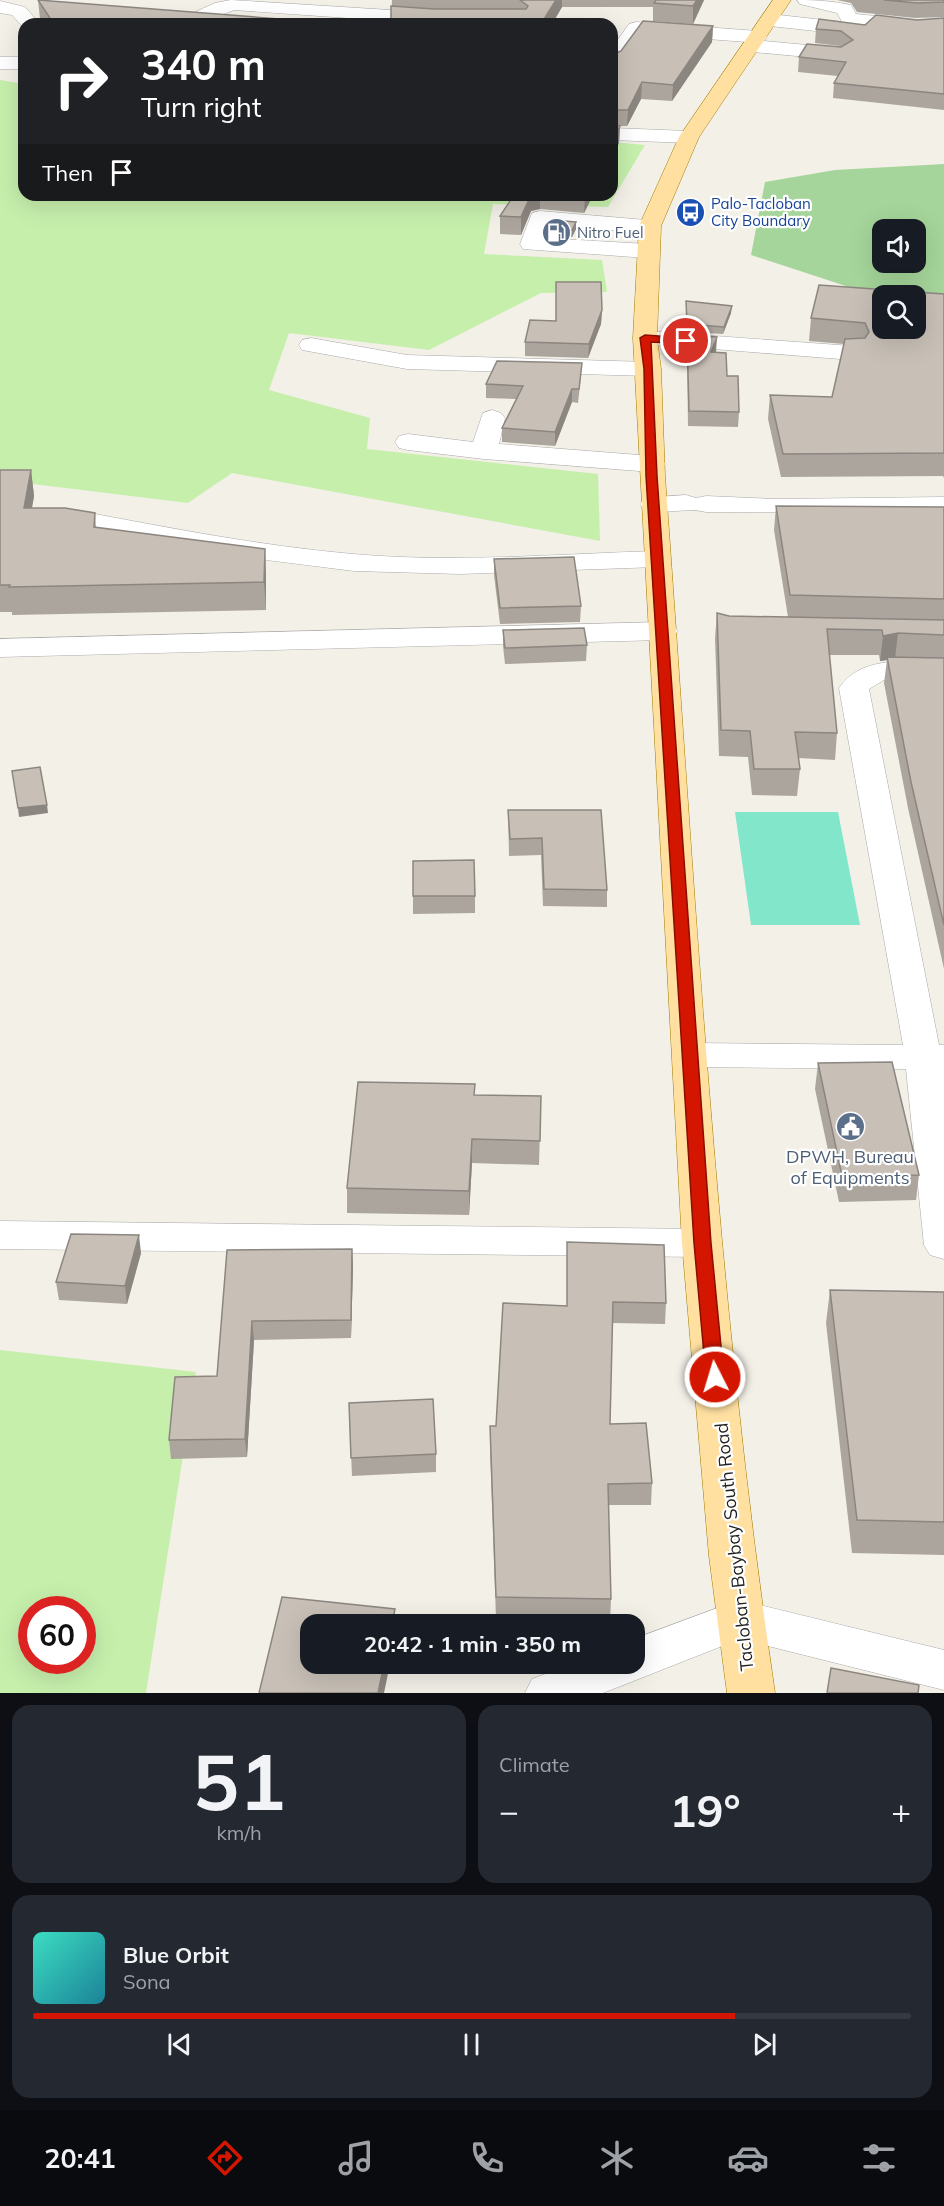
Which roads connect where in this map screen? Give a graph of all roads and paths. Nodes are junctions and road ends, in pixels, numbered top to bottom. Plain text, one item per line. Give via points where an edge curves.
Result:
1 (782, 0) edge
2 (806, 0) edge
3 (353, 6) edge
4 (0, 7) edge
5 (25, 18) edge
6 (202, 18) edge
7 (463, 18) edge
8 (770, 20) junction
9 (944, 25) edge
10 (618, 27) edge
11 (636, 28) junction
12 (912, 37) edge
13 (755, 41) junction
14 (618, 51) edge
15 (840, 54) edge
16 (0, 63) edge
17 (18, 63) edge
18 (618, 134) edge
19 (689, 137) junction
20 (573, 221) junction
21 (599, 223) junction
22 (648, 239) junction
23 (565, 246) junction
24 (592, 248) junction
25 (311, 345) dead end
26 (853, 353) edge
27 (647, 354) junction
28 (492, 418) dead end
29 (408, 442) dead end
30 (484, 451) junction
31 (652, 464) junction
32 (682, 504) junction
33 (944, 505) edge
34 (79, 519) edge
35 (657, 559) junction
36 (662, 623) junction
37 (0, 633) edge
38 (0, 648) edge
39 (944, 672) edge
40 (692, 1055) junction
41 (934, 1057) edge
42 (0, 1235) edge
43 (702, 1243) junction
44 (944, 1245) edge
45 (739, 1619) junction
46 (645, 1656) edge
47 (944, 1670) edge
48 (599, 1674) edge
49 (549, 1693) edge
50 (751, 1693) edge

1 - 8 main road, Tacloban-Baybay South Road
2 - 9 street via 844,9 849,19
3 - 6 street via 234,4
3 - 7 street
4 - 5 street via 18,11
8 - 12 street
8 - 13 main road, Tacloban-Baybay South Road
10 - 11 street
11 - 13 street
11 - 14 street
13 - 15 street
13 - 19 main road, Tacloban-Baybay South Road
16 - 17 street
18 - 19 street
19 - 22 main road, Tacloban-Baybay South Road
20 - 21 street
20 - 23 street
20 - 23 street via 540,218 531,244
21 - 22 street
21 - 24 street
22 - 24 street
22 - 27 main road, Tacloban-Baybay South Road
23 - 24 street
25 - 27 street via 407,362
26 - 27 street
27 - 31 main road, Tacloban-Baybay South Road
28 - 30 street
29 - 30 street
30 - 31 street
31 - 32 main road, Tacloban-Baybay South Road
32 - 33 street
32 - 35 main road, Tacloban-Baybay South Road
34 - 35 street via 249,550 392,565 492,566
35 - 36 main road, Tacloban-Baybay South Road
36 - 37 street
36 - 38 street
36 - 40 main road, Tacloban-Baybay South Road
39 - 41 street via 874,673 860,679 854,688
40 - 41 street
40 - 43 main road, Tacloban-Baybay South Road
41 - 44 street
42 - 43 street
43 - 45 main road, Tacloban-Baybay South Road
45 - 46 street
45 - 47 street
45 - 50 main road, Tacloban-Baybay South Road
48 - 49 street

